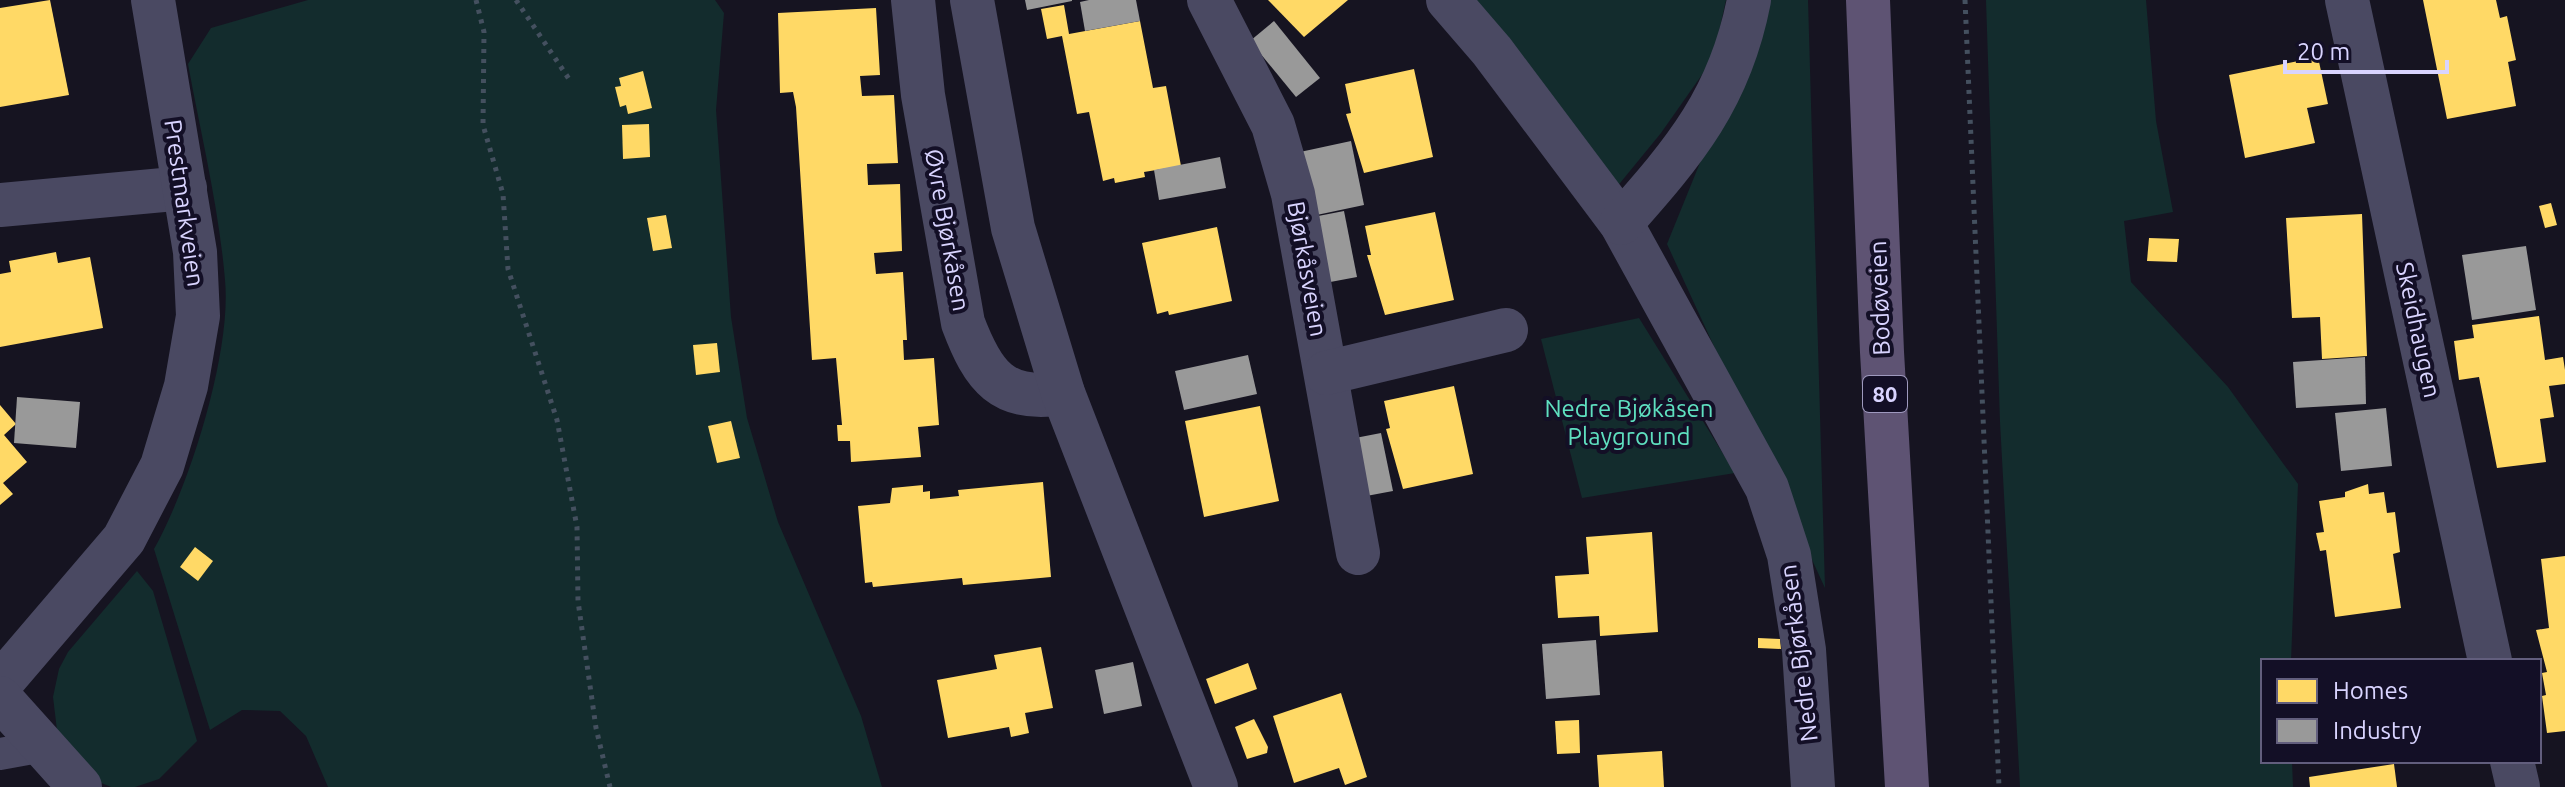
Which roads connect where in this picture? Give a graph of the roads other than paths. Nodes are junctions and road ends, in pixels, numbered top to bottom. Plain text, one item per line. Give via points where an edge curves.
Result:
1 (153, 0) edge
2 (913, 0) edge
3 (972, 0) edge
4 (1209, 0) edge
5 (1448, 0) edge
6 (1749, 0) edge
7 (1868, 0) edge
8 (2347, 0) edge
9 (185, 188) junction
10 (0, 205) edge
11 (1621, 223) junction
12 (1506, 330) dead end
13 (1326, 373) junction
14 (1063, 393) junction
15 (1358, 553) dead end
16 (2490, 659) edge
17 (0, 684) edge
18 (0, 698) edge
19 (44, 746) junction
20 (0, 754) edge
21 (2512, 763) edge
22 (80, 787) edge
23 (1216, 787) edge
24 (1813, 787) edge
25 (1907, 787) edge
26 (2518, 787) edge

1 - 9 street, Prestmarkveien
2 - 14 street, Øvre Bjørkåsen via 923,95 963,323 974,351 998,384 1032,397
3 - 14 street via 1013,228
4 - 13 street, Bjørkåsveien via 1273,125 1293,194
5 - 11 street, Nedre Bjørkåsen
6 - 11 street via 1720,95 1680,158
7 - 25 main road, Bodøveien / 80
8 - 16 street, Skeidhaugen
9 - 10 street
9 - 17 street, Prestmarkveien via 198,316 186,386 162,466 124,539
11 - 24 street, Nedre Bjørkåsen via 1767,488 1789,555 1804,650
12 - 13 street
13 - 15 street, Bjørkåsveien
14 - 23 street
18 - 19 street
19 - 20 lane
19 - 22 street
21 - 26 street

